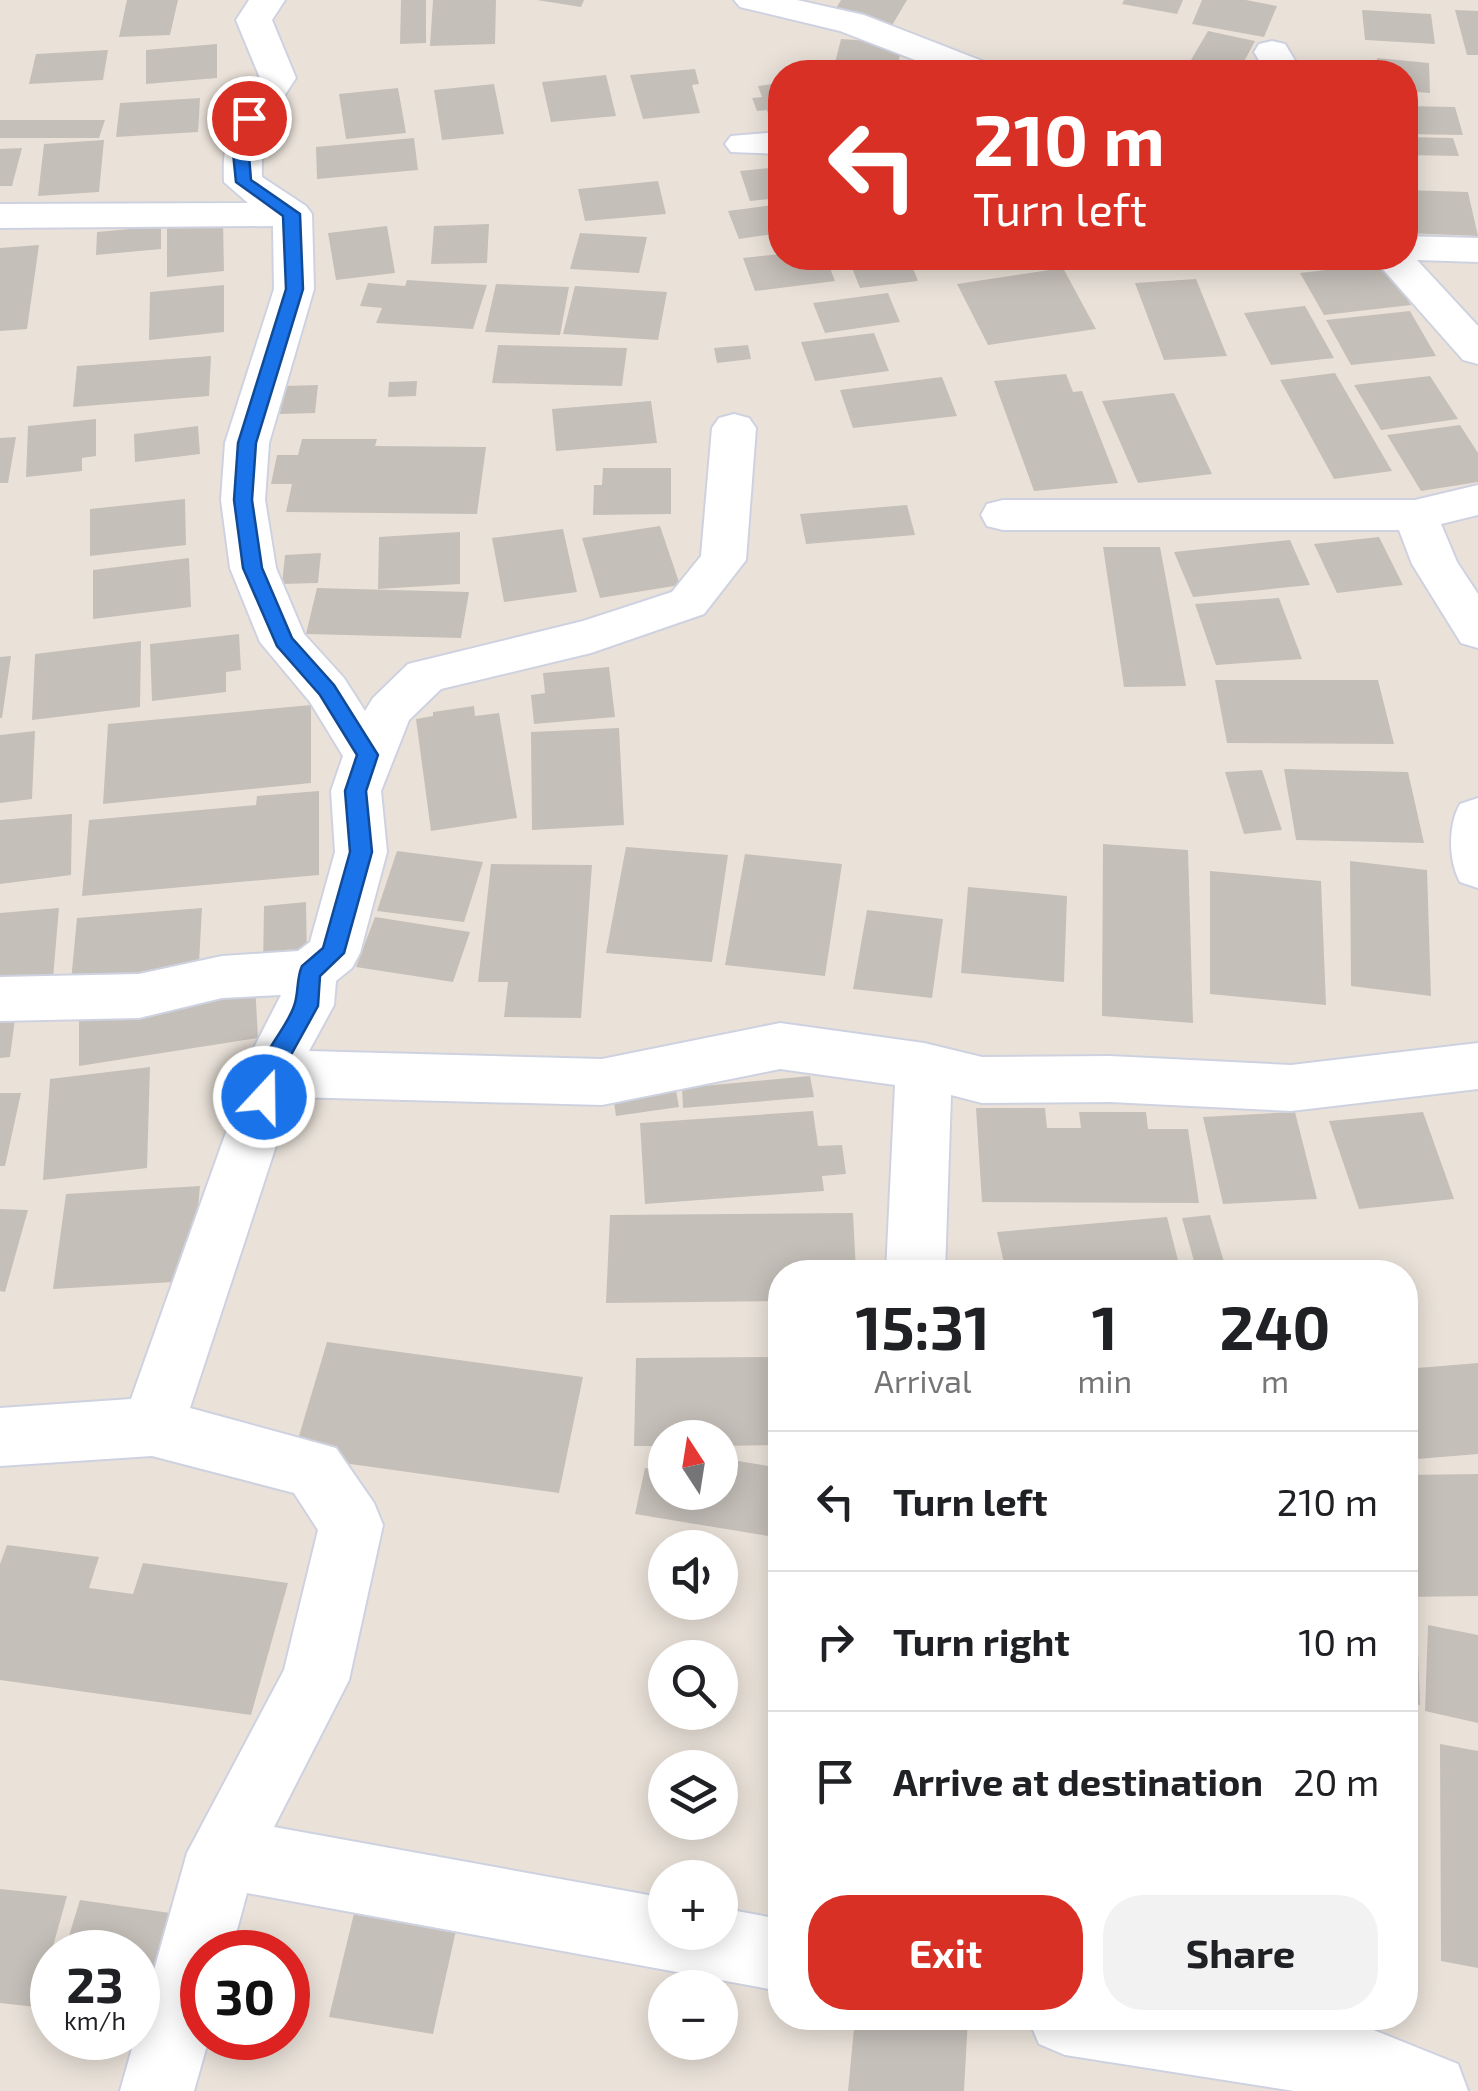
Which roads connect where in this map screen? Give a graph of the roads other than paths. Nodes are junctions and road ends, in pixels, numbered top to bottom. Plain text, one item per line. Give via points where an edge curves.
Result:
1 (267, 0) edge
2 (752, 0) edge
3 (947, 60) edge
4 (292, 214) junction
5 (0, 216) edge
6 (1418, 248) edge
7 (1478, 250) edge
8 (1404, 270) edge
9 (1478, 350) edge
10 (734, 428) dead end
11 (1478, 500) edge
12 (1004, 515) dead end
13 (1415, 515) junction
14 (1478, 630) edge
15 (368, 755) junction
16 (1478, 817) edge
17 (1478, 868) edge
18 (310, 972) junction
19 (0, 998) edge
20 (924, 1066) junction
21 (1478, 1066) edge
22 (270, 1072) junction
23 (916, 1260) edge
24 (152, 1427) junction
25 (0, 1437) edge
26 (222, 1853) junction
27 (768, 1953) edge
28 (1142, 2030) edge
29 (156, 2091) edge
30 (1431, 2091) edge

1 - 4 street via 254,20 278,78 240,143 244,182
2 - 3 street via 851,22
4 - 5 street
4 - 15 street via 294,289 247,443 243,500 252,568 284,642 327,690
6 - 7 street
8 - 9 street
10 - 15 street via 722,560 688,603 591,636 425,676 390,710
11 - 13 street
12 - 13 street
13 - 14 street via 1435,564
15 - 18 street via 356,791 361,852 348,901 333,953
16 - 17 street
18 - 19 street via 222,977 139,996
18 - 22 street via 306,1006
20 - 21 street via 982,1080 1291,1088
20 - 22 street via 780,1046 602,1082
20 - 23 street
22 - 24 street
24 - 25 street
24 - 26 street via 314,1470 351,1525 315,1680
26 - 27 street
26 - 29 street
28 - 30 street via 1371,2066

